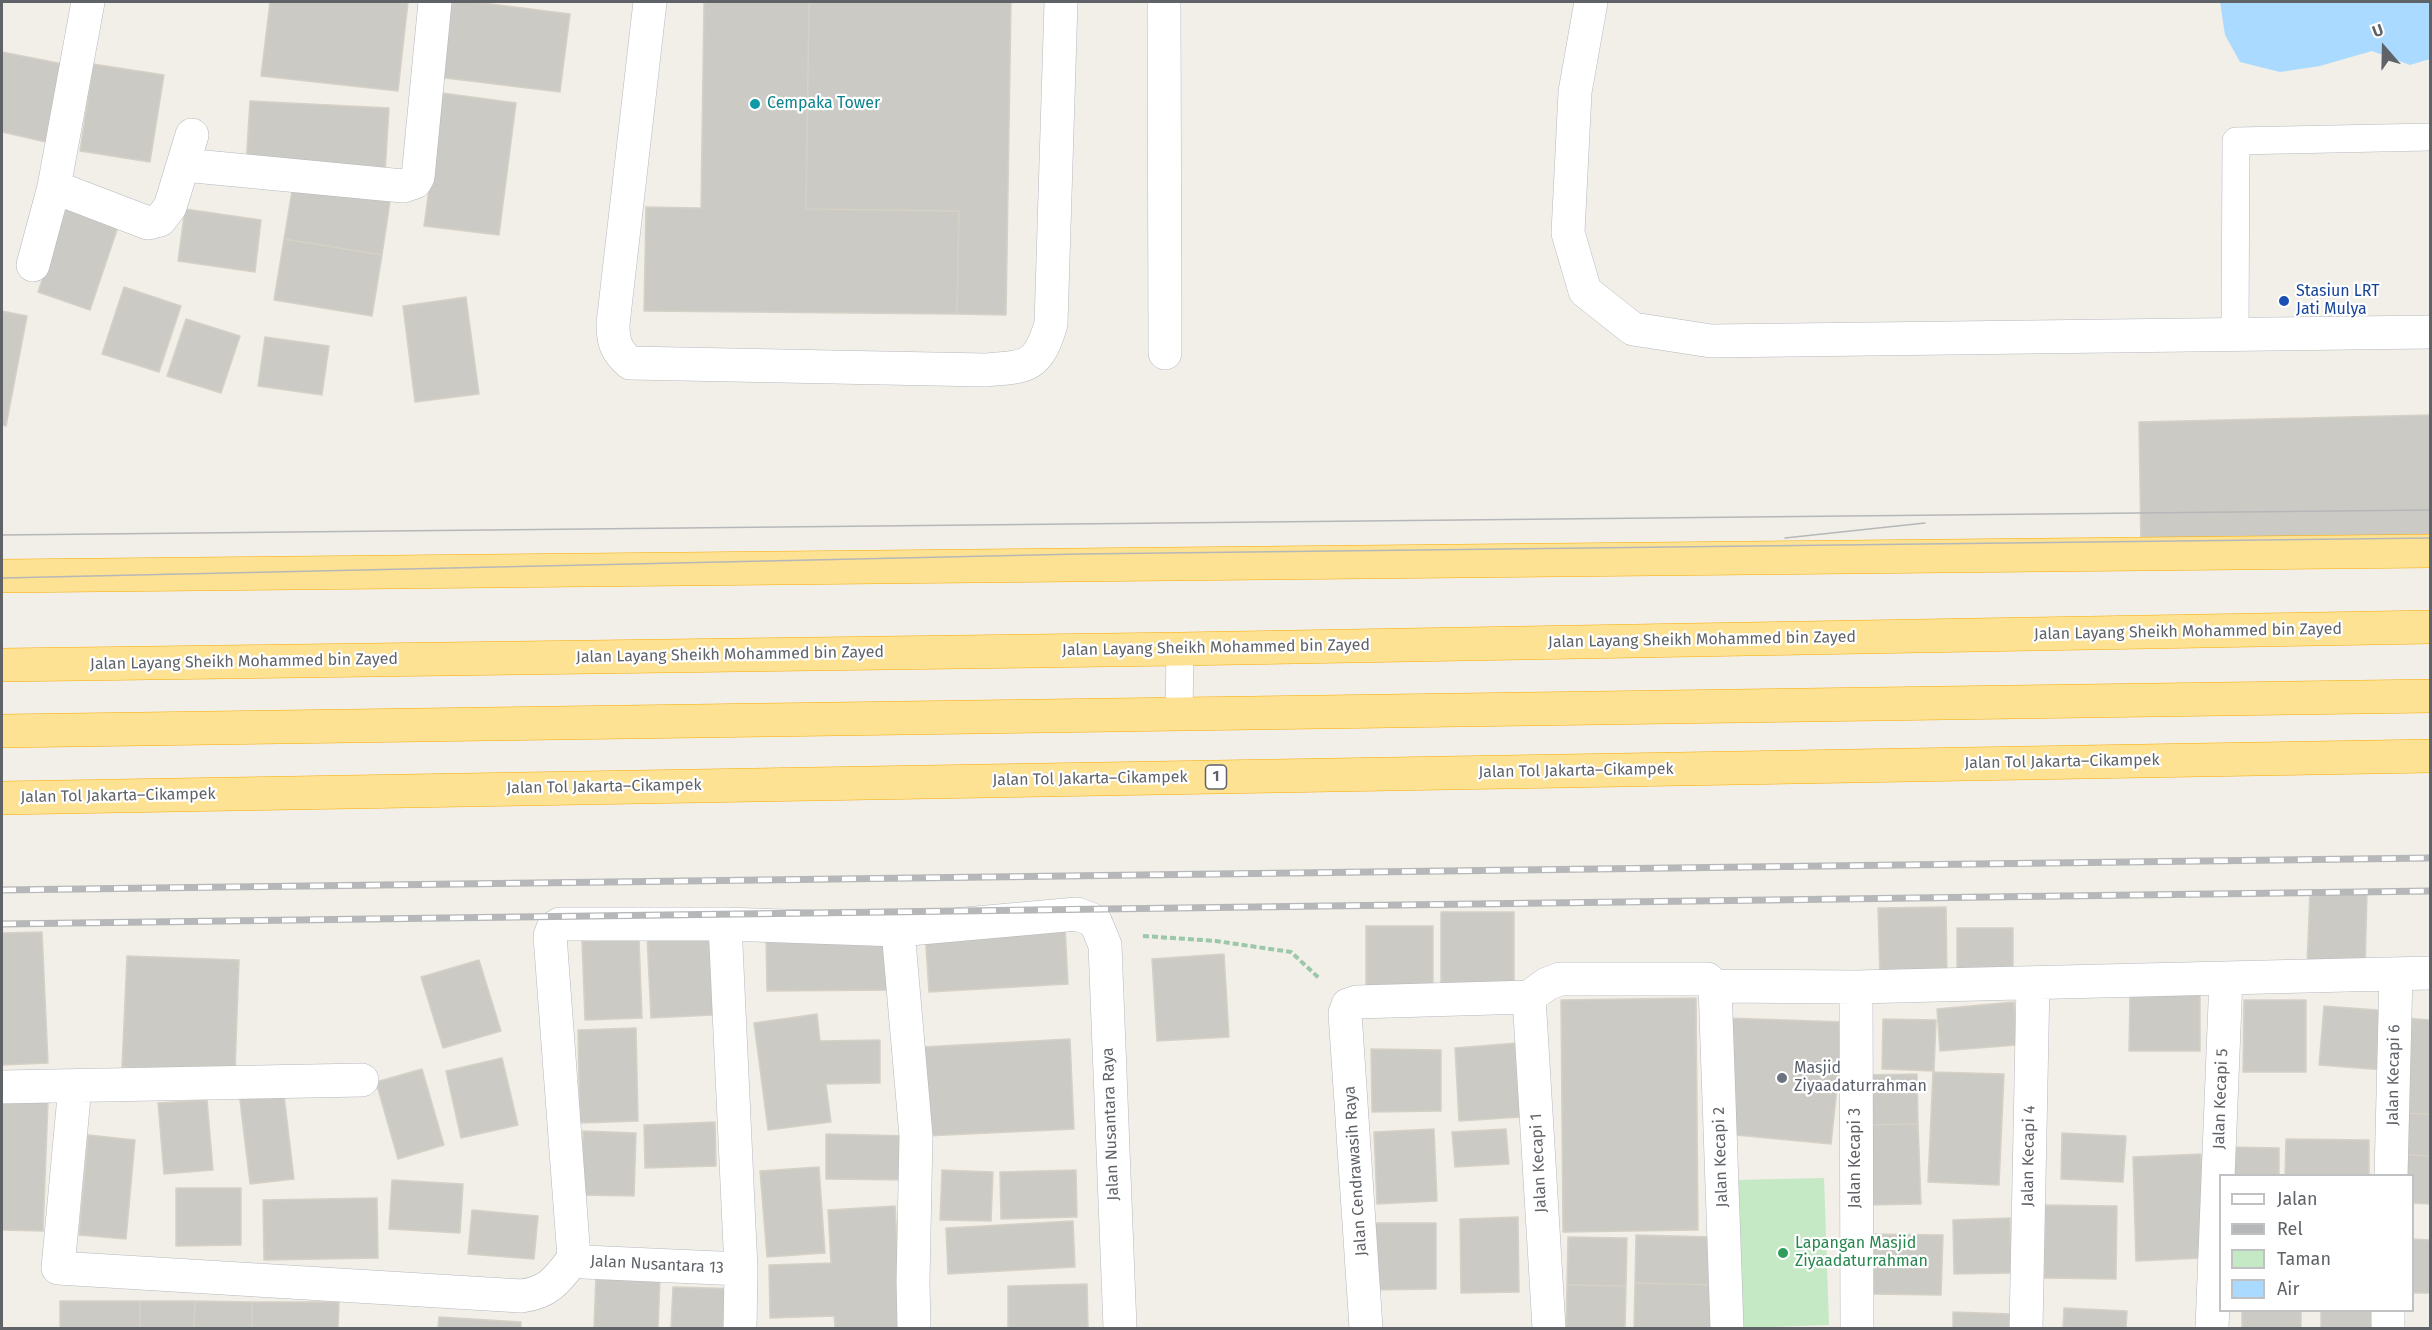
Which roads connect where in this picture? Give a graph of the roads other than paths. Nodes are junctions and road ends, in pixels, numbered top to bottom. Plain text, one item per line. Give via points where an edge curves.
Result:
1 (88, 2) edge
2 (435, 2) edge
3 (650, 2) edge
4 (1061, 2) edge
5 (1164, 2) edge
6 (1591, 2) edge
7 (2430, 137) edge
8 (54, 187) junction
9 (33, 266) dead end
10 (2430, 332) edge
11 (2235, 334) junction
12 (1165, 353) dead end
13 (2430, 551) edge
14 (2, 576) edge
15 (2430, 627) edge
16 (1180, 649) junction
17 (2, 665) edge
18 (2430, 696) edge
19 (1179, 716) junction
20 (2, 731) edge
21 (2430, 756) edge
22 (2, 798) edge
23 (725, 924) junction
24 (898, 930) junction
25 (2430, 973) edge
26 (2396, 974) junction
27 (2226, 978) junction
28 (2032, 983) junction
29 (1715, 986) junction
30 (1856, 987) junction
31 (1529, 997) junction
32 (362, 1080) dead end
33 (2, 1086) edge
34 (75, 1086) junction
35 (2391, 1174) edge
36 (574, 1258) junction
37 (741, 1269) junction
38 (2388, 1312) edge
39 (740, 1329) edge
40 (914, 1329) edge
41 (1120, 1329) edge
42 (1366, 1329) edge
43 (1549, 1329) edge
44 (1727, 1329) edge
45 (1857, 1329) edge
46 (2026, 1329) edge
47 (2212, 1329) edge
48 (2388, 1329) edge

1 - 8 street
2 - 8 street via 415,182 403,186 188,150 170,207 160,220 148,223
3 - 4 street via 613,324 615,346 621,355 630,363 985,370 1022,367 1035,358 1045,345 1051,324
5 - 12 street
6 - 11 street via 1575,92 1568,232 1585,291 1633,329 1711,341
7 - 11 lane via 2236,141
8 - 9 street
10 - 11 street
13 - 14 highway
15 - 16 highway, Jalan Layang Sheikh Mohammed bin Zayed
16 - 17 highway, Jalan Layang Sheikh Mohammed bin Zayed
16 - 19 lane
18 - 19 highway
19 - 20 highway
21 - 22 highway, Jalan Tol Jakarta–Cikampek / 1
23 - 24 street
23 - 36 street via 560,924 553,928 550,936
23 - 37 street
24 - 40 street via 916,1136
24 - 41 street, Jalan Nusantara Raya via 1077,914 1098,927 1104,945
25 - 26 street
26 - 27 street
26 - 35 street, Jalan Kecapi 6
27 - 28 street
27 - 47 street, Jalan Kecapi 5
28 - 30 street
28 - 46 street, Jalan Kecapi 4
29 - 30 street
29 - 31 street via 1707,979 1560,979
29 - 44 street, Jalan Kecapi 2
30 - 45 street, Jalan Kecapi 3
31 - 42 street, Jalan Cendrawasih Raya via 1357,1002 1347,1009
31 - 43 street, Jalan Kecapi 1
32 - 34 street
33 - 34 street
34 - 36 street via 58,1268 521,1296 538,1294 558,1280
36 - 37 street, Jalan Nusantara 13 via 584,1262
37 - 39 street
38 - 48 street

